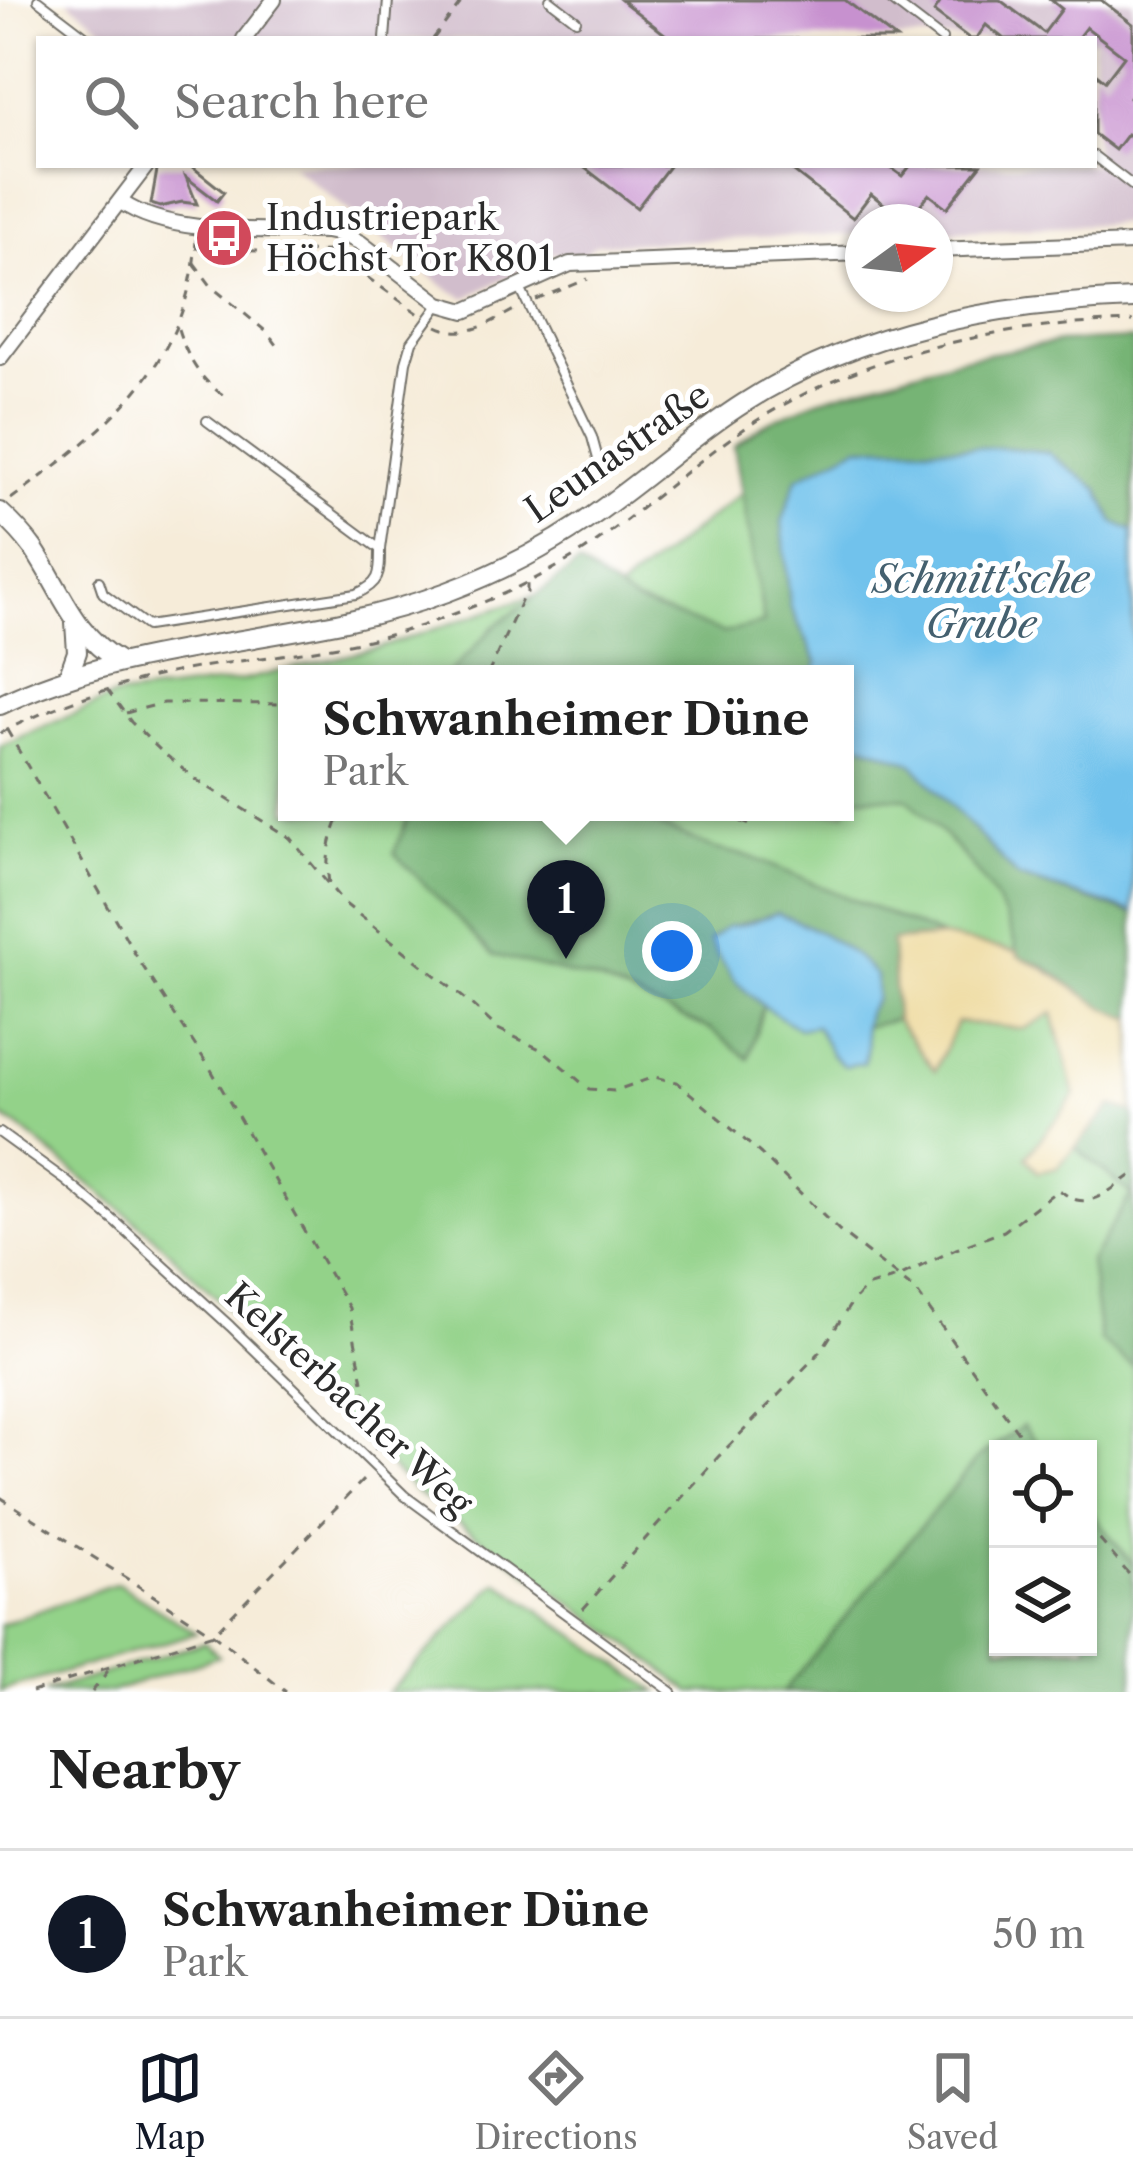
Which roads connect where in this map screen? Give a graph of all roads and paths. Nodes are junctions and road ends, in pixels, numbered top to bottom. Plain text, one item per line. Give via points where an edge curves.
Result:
1 (38, 0) edge
2 (274, 0) edge
3 (388, 0) edge
4 (463, 0) edge
5 (550, 0) edge
6 (891, 0) edge
7 (576, 20) dead end
8 (85, 36) edge
9 (246, 36) edge
10 (385, 36) edge
11 (435, 36) edge
12 (938, 36) edge
13 (1097, 158) edge
14 (145, 168) edge
15 (1133, 186) edge
16 (122, 202) junction
17 (1133, 242) edge
18 (953, 249) edge
19 (845, 254) edge
20 (193, 262) junction
21 (519, 286) junction
22 (1133, 298) edge
23 (529, 303) junction
24 (440, 304) junction
25 (428, 320) junction
26 (177, 327) junction
27 (277, 345) dead end
28 (0, 358) edge
29 (230, 399) dead end
30 (207, 421) dead end
31 (601, 470) dead end
32 (0, 510) edge
33 (380, 549) junction
34 (99, 581) dead end
35 (527, 583) dead end
36 (75, 622) junction
37 (118, 662) junction
38 (492, 665) edge
39 (68, 677) junction
40 (107, 689) dead end
41 (278, 704) edge
42 (0, 705) edge
43 (124, 713) junction
44 (8, 730) dead end
45 (338, 821) edge
46 (739, 821) edge
47 (750, 825) dead end
48 (329, 885) junction
49 (0, 1132) edge
50 (1133, 1174) edge
51 (897, 1277) junction
52 (1023, 1440) edge
53 (374, 1469) junction
54 (0, 1497) edge
55 (1097, 1537) edge
56 (1133, 1579) edge
57 (574, 1620) junction
58 (213, 1634) junction
59 (112, 1666) junction
60 (32, 1692) edge
61 (92, 1692) edge
62 (286, 1692) edge
63 (672, 1692) edge

1 - 8 lane
2 - 9 street
3 - 10 lane
4 - 11 path
5 - 7 lane
6 - 12 lane
13 - 15 lane
14 - 16 street
16 - 24 street via 168,223 345,235
16 - 28 street
17 - 18 street
19 - 21 street via 570,264
20 - 25 path via 195,248 330,251
20 - 26 path
20 - 27 path
21 - 23 lane
21 - 24 street via 465,311
22 - 37 main road, Leunastraße via 997,312 866,344 742,404 590,518 477,580 356,620
23 - 25 path via 464,333
23 - 31 lane
24 - 25 lane
25 - 33 lane via 406,362
26 - 29 path via 200,374
26 - 32 path via 114,416
30 - 33 lane
32 - 36 main road via 33,548
33 - 34 lane via 380,573 356,594 147,626 103,593
35 - 38 path
36 - 37 main road
36 - 39 main road
37 - 39 main road, Leunastraße
39 - 42 main road, Leunastraße
40 - 43 path
41 - 43 path via 163,703
43 - 48 path via 195,778 290,838
44 - 53 path via 350,1308
45 - 48 path via 328,848
46 - 47 path
48 - 51 path via 498,1029 544,1052 589,1089 654,1077 676,1082
49 - 53 lane, Kelsterbacher Weg via 118,1224
50 - 51 path via 1090,1199 1058,1190 1004,1231
51 - 52 path
51 - 57 path via 866,1287 821,1351
53 - 57 lane, Kelsterbacher Weg
53 - 58 path
54 - 58 path
55 - 56 path
57 - 63 lane, Kelsterbacher Weg
58 - 59 path
58 - 62 path
59 - 60 path
59 - 61 path

